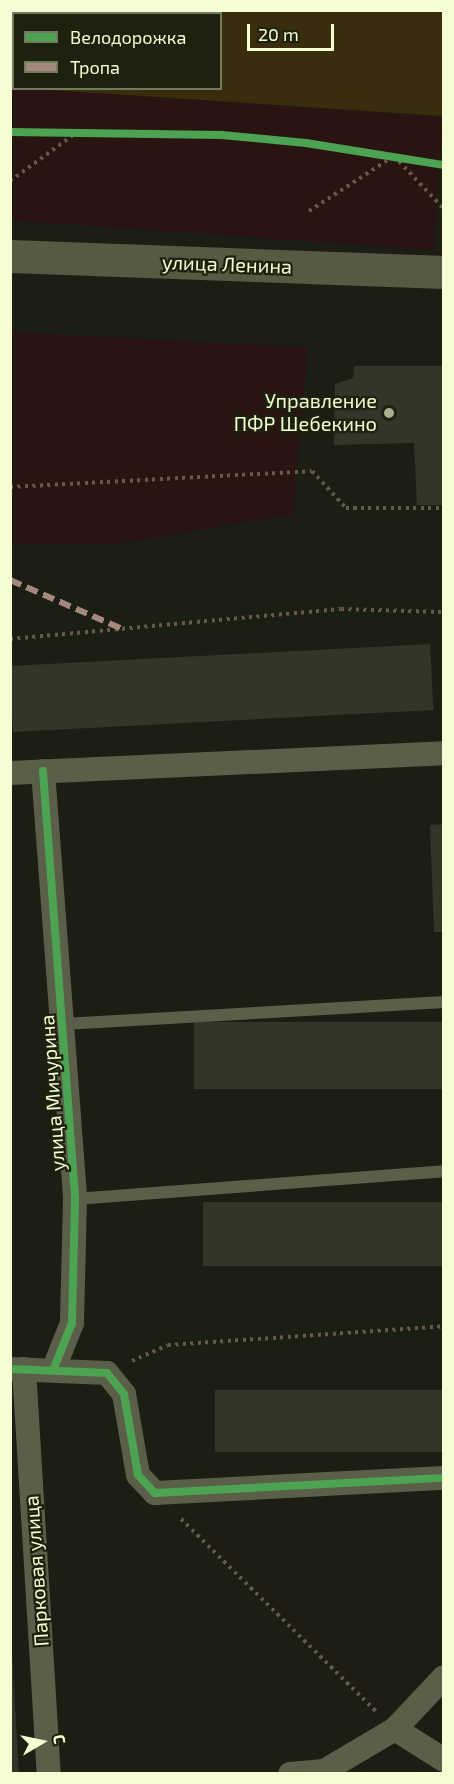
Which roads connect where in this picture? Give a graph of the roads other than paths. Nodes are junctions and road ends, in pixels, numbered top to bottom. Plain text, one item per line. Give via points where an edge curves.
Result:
1 (10, 256) edge
2 (444, 272) edge
3 (444, 753) edge
4 (43, 771) junction
5 (10, 773) edge
6 (444, 1002) edge
7 (64, 1024) junction
8 (444, 1171) edge
9 (75, 1199) junction
10 (54, 1368) junction
11 (17, 1369) edge
12 (444, 1478) edge
13 (444, 1677) edge
14 (394, 1730) junction
15 (444, 1760) edge
16 (49, 1773) edge
17 (290, 1773) edge

1 - 2 street, улица Ленина
3 - 4 street
4 - 5 street
4 - 7 street, улица Мичурина
6 - 7 lane
7 - 9 street, улица Мичурина
8 - 9 lane
9 - 10 street, улица Мичурина via 72,1323
10 - 11 street
10 - 12 street via 106,1373 124,1394 138,1474 155,1493
11 - 16 street, Парковая улица
13 - 14 street
14 - 15 street
14 - 17 street via 324,1771

